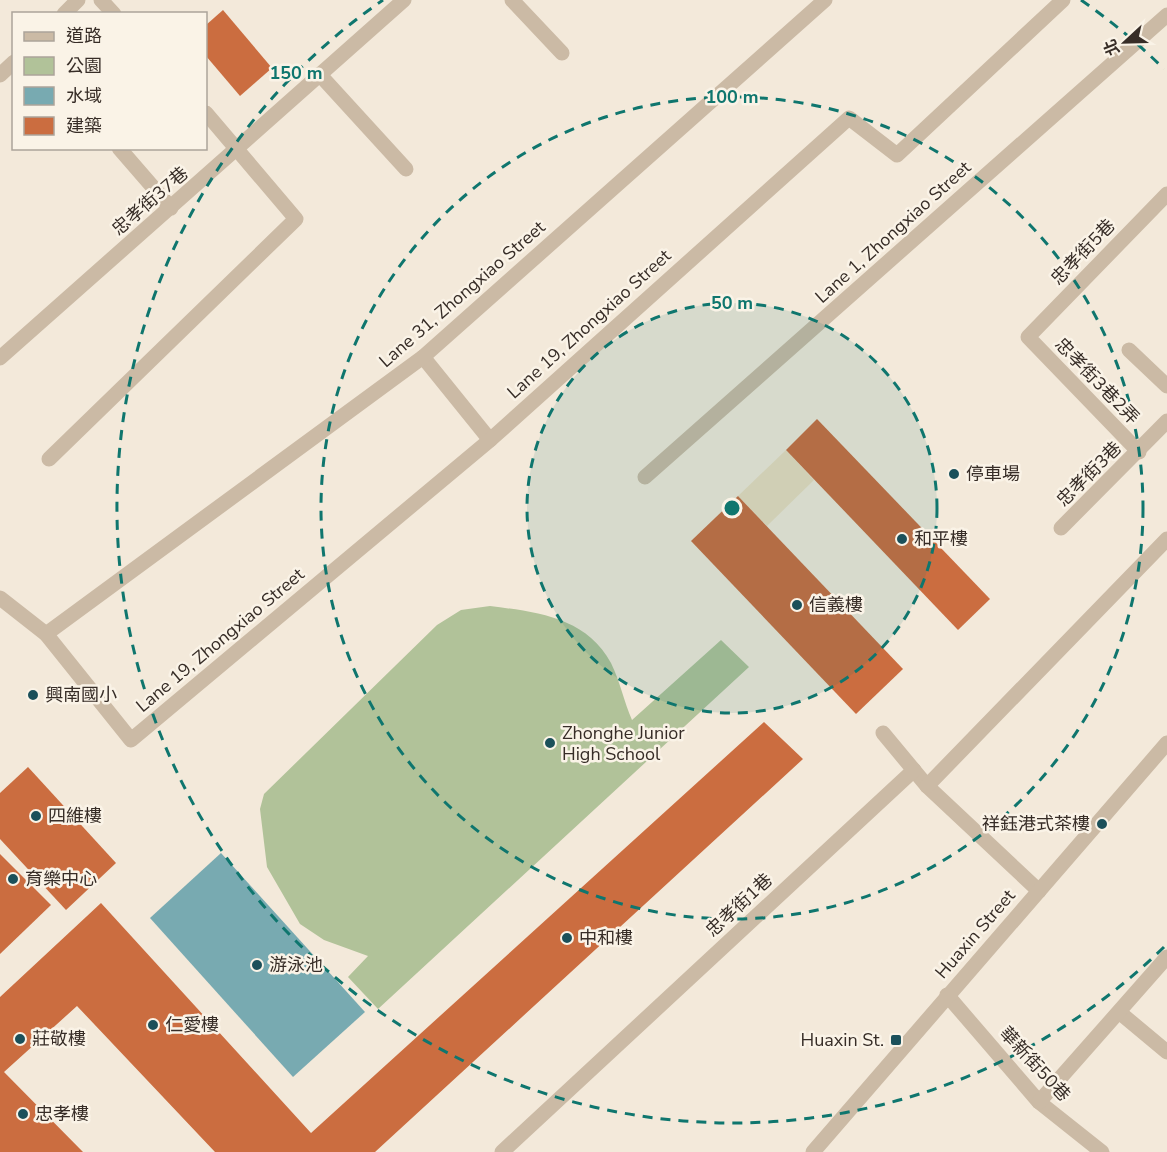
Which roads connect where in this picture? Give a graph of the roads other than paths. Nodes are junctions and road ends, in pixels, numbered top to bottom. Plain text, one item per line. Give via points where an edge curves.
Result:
1 (78, 0) edge
2 (101, 0) edge
3 (404, 0) edge
4 (512, 0) edge
5 (825, 0) edge
6 (1063, 0) edge
7 (66, 12) edge
8 (112, 12) edge
9 (1167, 15) edge
10 (562, 53) dead end
11 (12, 64) edge
12 (0, 75) edge
13 (321, 76) junction
14 (207, 114) edge
15 (238, 149) junction
16 (121, 150) edge
17 (406, 169) dead end
18 (1167, 194) edge
19 (171, 208) junction
20 (1028, 337) joint
21 (1129, 350) dead end
22 (423, 357) junction
23 (0, 358) edge
24 (1167, 386) edge
25 (1167, 421) edge
26 (490, 440) junction
27 (1139, 452) junction
28 (49, 459) dead end
29 (645, 477) dead end
30 (1061, 528) dead end
31 (1167, 539) edge
32 (0, 598) edge
33 (46, 633) junction
34 (883, 733) dead end
35 (1167, 743) edge
36 (914, 770) junction
37 (927, 786) junction
38 (1038, 891) junction
39 (1167, 957) edge
40 (947, 995) junction
41 (1119, 1012) junction
42 (1167, 1052) edge
43 (1039, 1102) junction
44 (502, 1152) edge
45 (813, 1152) edge
46 (1102, 1152) edge

1 - 7 street
2 - 8 street
3 - 13 street, 忠孝街37巷
4 - 10 street
5 - 22 street, Lane 31, Zhongxiao Street
6 - 26 street, Lane 19, Zhongxiao Street via 897,155 849,118
9 - 29 street, Lane 1, Zhongxiao Street
11 - 12 street
13 - 15 street, 忠孝街37巷
13 - 17 street
14 - 15 street
15 - 19 street, 忠孝街37巷
15 - 28 street via 296,219
16 - 19 street
18 - 20 street, 忠孝街5巷
19 - 23 street, 忠孝街37巷
20 - 27 street, 忠孝街3巷2弄
21 - 24 street
22 - 26 street
22 - 33 street, Lane 31, Zhongxiao Street
25 - 27 street, 忠孝街3巷
26 - 33 street, Lane 19, Zhongxiao Street via 131,740
27 - 30 street, 忠孝街3巷
31 - 37 street
32 - 33 street
34 - 36 street
35 - 38 street, Huaxin Street
36 - 37 street
36 - 44 street, 忠孝街1巷
37 - 38 street
38 - 40 street, Huaxin Street
39 - 41 street
40 - 43 street, 華新街50巷
40 - 45 street, Huaxin Street
41 - 42 street
41 - 43 street
43 - 46 street, 華新街50巷

